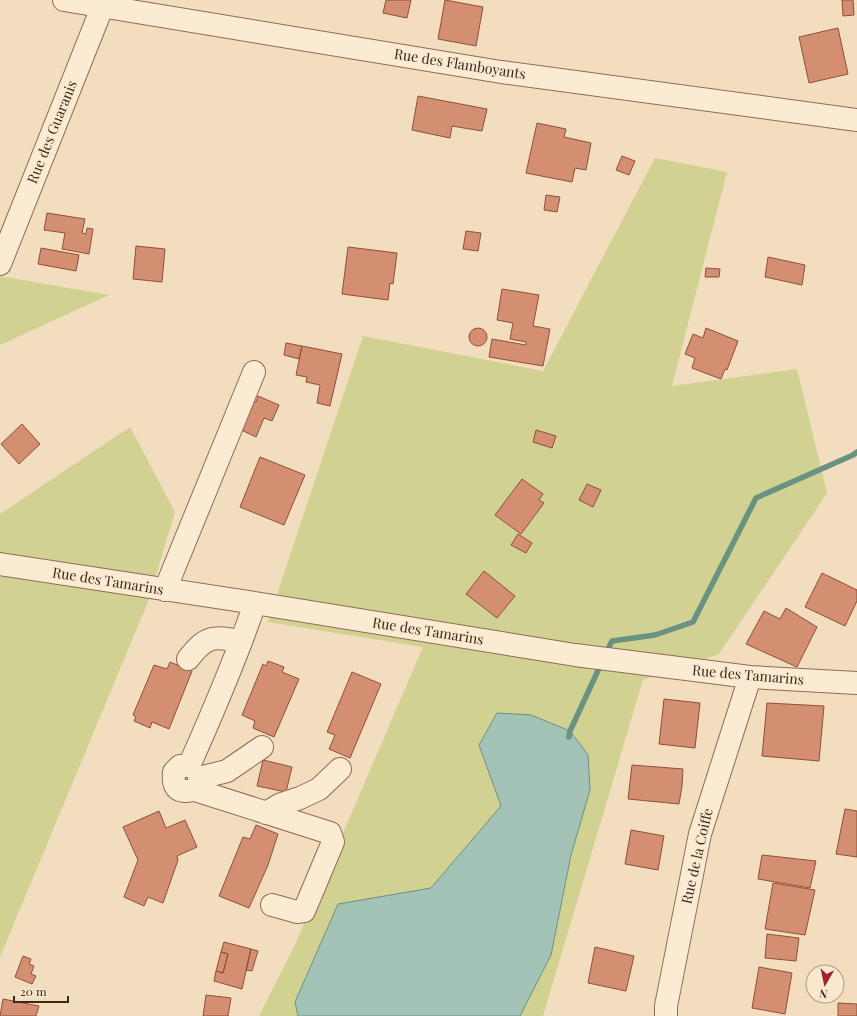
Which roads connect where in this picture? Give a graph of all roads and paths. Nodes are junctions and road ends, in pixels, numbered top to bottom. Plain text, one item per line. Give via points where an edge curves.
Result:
1 (64, 0) edge
2 (104, 3) edge
3 (857, 120) edge
4 (0, 264) edge
5 (254, 372) dead end
6 (0, 564) edge
7 (165, 590) junction
8 (255, 603) junction
9 (241, 642) junction
10 (188, 659) dead end
11 (750, 677) junction
12 (857, 683) edge
13 (262, 747) dead end
14 (340, 769) dead end
15 (194, 778) junction
16 (266, 813) junction
17 (272, 905) dead end
18 (666, 1016) edge

1 - 2 street, Rue des Flamboyants
2 - 3 street, Rue des Flamboyants via 501,72
2 - 4 street, Rue des Guaranis
5 - 7 street
6 - 7 street, Rue des Tamarins
7 - 8 street, Rue des Tamarins
8 - 9 street
8 - 11 street, Rue des Tamarins via 589,657
9 - 10 street via 210,639 198,646
9 - 15 street via 219,698
11 - 12 street, Rue des Tamarins
11 - 18 street, Rue de la Coiffe via 700,834
13 - 15 street via 227,771
14 - 16 street via 319,789 278,805
15 - 16 street
16 - 17 street via 330,833 333,842 304,911 298,912

